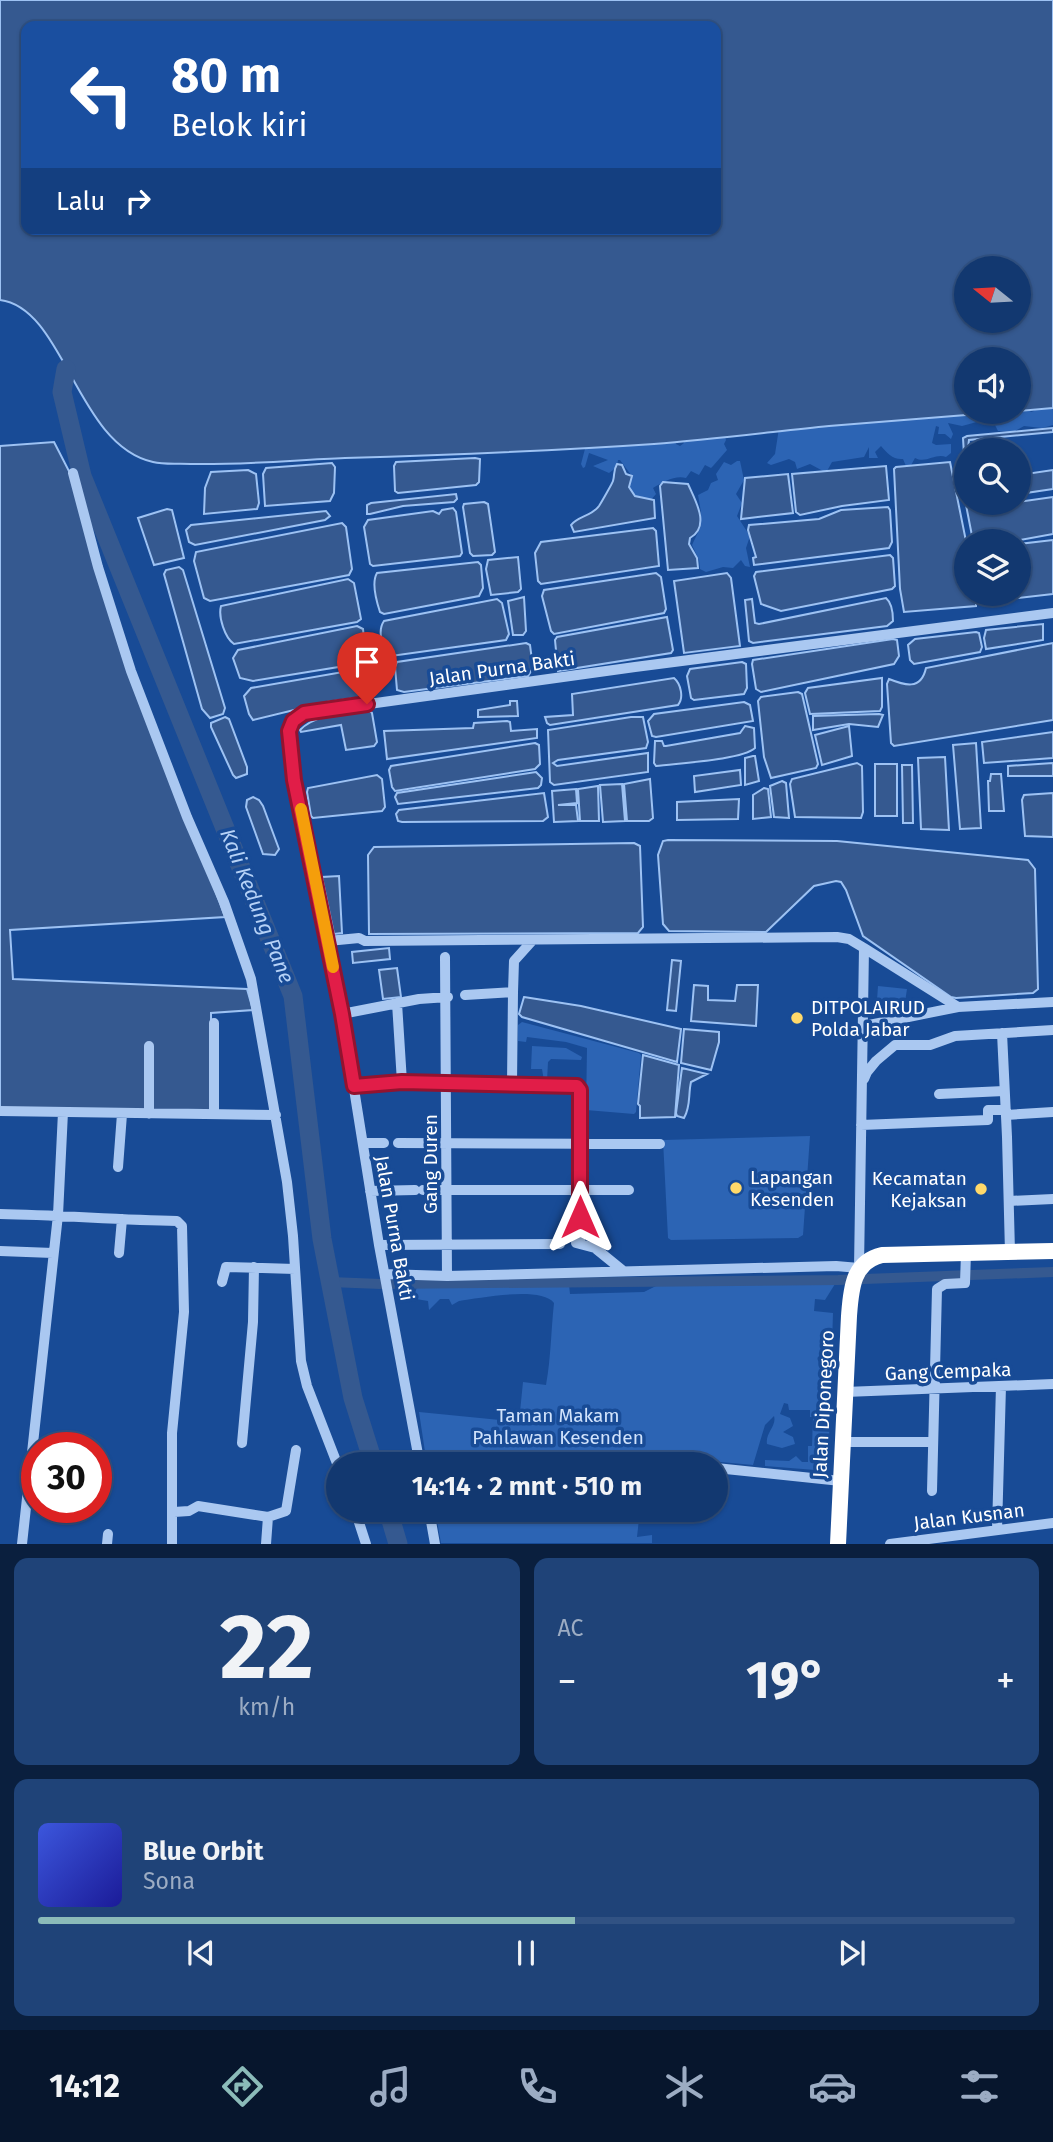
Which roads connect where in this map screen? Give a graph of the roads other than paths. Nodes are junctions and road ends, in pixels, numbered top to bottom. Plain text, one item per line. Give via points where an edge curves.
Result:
1 (73, 473) dead end
2 (1053, 613) edge
3 (328, 941) junction
4 (532, 941) junction
5 (864, 948) junction
6 (445, 957) dead end
7 (513, 992) junction
8 (466, 995) dead end
9 (447, 997) junction
10 (1053, 1002) edge
11 (397, 1003) junction
12 (958, 1007) junction
13 (342, 1014) junction
14 (214, 1023) dead end
15 (864, 1026) junction
16 (1053, 1030) edge
17 (1002, 1033) junction
18 (149, 1046) dead end
19 (402, 1082) junction
20 (447, 1083) junction
21 (512, 1084) junction
22 (354, 1086) junction
23 (861, 1089) junction
24 (1004, 1091) junction
25 (939, 1094) dead end
26 (0, 1111) edge
27 (63, 1112) junction
28 (1006, 1112) junction
29 (1053, 1112) edge
30 (122, 1114) junction
31 (149, 1114) junction
32 (214, 1115) junction
33 (276, 1115) junction
34 (861, 1125) junction
35 (448, 1142) junction
36 (363, 1143) junction
37 (384, 1143) dead end
38 (398, 1143) dead end
39 (581, 1143) junction
40 (660, 1144) dead end
41 (118, 1167) dead end
42 (448, 1189) junction
43 (629, 1189) dead end
44 (580, 1190) junction
45 (370, 1192) junction
46 (1053, 1199) edge
47 (1009, 1201) junction
48 (0, 1214) edge
49 (58, 1214) junction
50 (122, 1219) junction
51 (560, 1244) dead end
52 (379, 1245) junction
53 (447, 1245) junction
54 (0, 1251) edge
55 (1053, 1251) edge
56 (1010, 1252) junction
57 (53, 1253) junction
58 (119, 1253) dead end
59 (966, 1260) junction
60 (254, 1267) junction
61 (295, 1269) junction
62 (622, 1270) junction
63 (385, 1274) junction
64 (447, 1276) junction
65 (855, 1276) junction
66 (222, 1282) dead end
67 (1053, 1384) edge
68 (1001, 1386) junction
69 (935, 1389) junction
70 (845, 1392) junction
71 (842, 1442) junction
72 (933, 1442) junction
73 (242, 1443) dead end
74 (296, 1450) dead end
75 (332, 1452) edge
76 (418, 1452) edge
77 (728, 1469) edge
78 (841, 1481) junction
79 (932, 1490) dead end
80 (174, 1512) junction
81 (268, 1517) junction
82 (359, 1522) edge
83 (431, 1522) edge
84 (1053, 1523) edge
85 (997, 1530) junction
86 (985, 1531) junction
87 (22, 1544) edge
88 (172, 1544) edge
89 (266, 1544) edge
90 (366, 1544) edge
91 (435, 1544) edge
92 (838, 1544) edge
93 (890, 1544) edge
94 (984, 1544) edge

1 - 33 street via 131,671 251,979
2 - 3 street, Jalan Purna Bakti via 304,713 289,731 291,760
3 - 4 street
3 - 13 street, Jalan Purna Bakti
4 - 5 street via 837,937
4 - 7 street via 514,961
5 - 12 street
5 - 15 street
6 - 9 street, Gang Duren
7 - 8 street
7 - 21 street
9 - 11 street
9 - 20 street, Gang Duren
10 - 12 street
11 - 13 street
11 - 19 street
12 - 15 street
13 - 22 street, Jalan Purna Bakti
14 - 32 street
15 - 23 street
16 - 17 street
17 - 23 street via 955,1036 930,1045 895,1045 867,1072
17 - 24 street
18 - 31 street
19 - 20 street
19 - 22 street
20 - 21 street
20 - 35 street, Gang Duren
21 - 39 street via 579,1087
22 - 36 street, Jalan Purna Bakti
23 - 34 street
24 - 25 street
24 - 28 street
26 - 27 street
27 - 30 street
27 - 49 street
28 - 29 street
28 - 34 street via 988,1110 988,1120
28 - 47 street
30 - 31 street
30 - 41 street
31 - 32 street
32 - 33 street
33 - 61 street
34 - 65 street
35 - 38 street
35 - 39 street
35 - 42 street, Gang Duren
36 - 37 street
36 - 45 street, Jalan Purna Bakti
39 - 40 street
39 - 44 street
42 - 44 street
42 - 45 street
42 - 53 street, Gang Duren
43 - 44 street
44 - 62 street via 578,1243 598,1250
45 - 52 street, Jalan Purna Bakti
46 - 47 street
47 - 56 street
48 - 49 street
49 - 50 street
49 - 57 street
50 - 58 street
50 - 80 street via 177,1221 182,1226 184,1312 172,1433
51 - 53 street
52 - 53 street
52 - 63 street, Jalan Purna Bakti
53 - 64 street, Gang Duren
54 - 57 street
55 - 56 highway
56 - 59 highway
57 - 87 street
59 - 65 highway via 881,1255 869,1259
59 - 69 street via 966,1282 938,1286
60 - 61 street
60 - 66 street via 226,1267
60 - 73 street
61 - 75 street via 301,1360
62 - 64 street
62 - 65 street via 836,1266
63 - 64 street
63 - 76 street, Jalan Purna Bakti
65 - 70 highway, Jalan Diponegoro
67 - 68 street, Gang Cempaka
68 - 69 street, Gang Cempaka
68 - 85 street
69 - 70 street, Gang Cempaka
69 - 72 street
70 - 71 highway, Jalan Diponegoro
71 - 72 street
71 - 78 highway, Jalan Diponegoro
72 - 79 street
74 - 81 street via 286,1511
77 - 78 street
78 - 92 highway, Jalan Diponegoro
80 - 81 street via 198,1506
80 - 88 street
81 - 89 street
82 - 90 street
83 - 91 street
84 - 85 street, Jalan Kusnan
85 - 86 street, Jalan Kusnan
86 - 93 street, Jalan Kusnan
86 - 94 street

